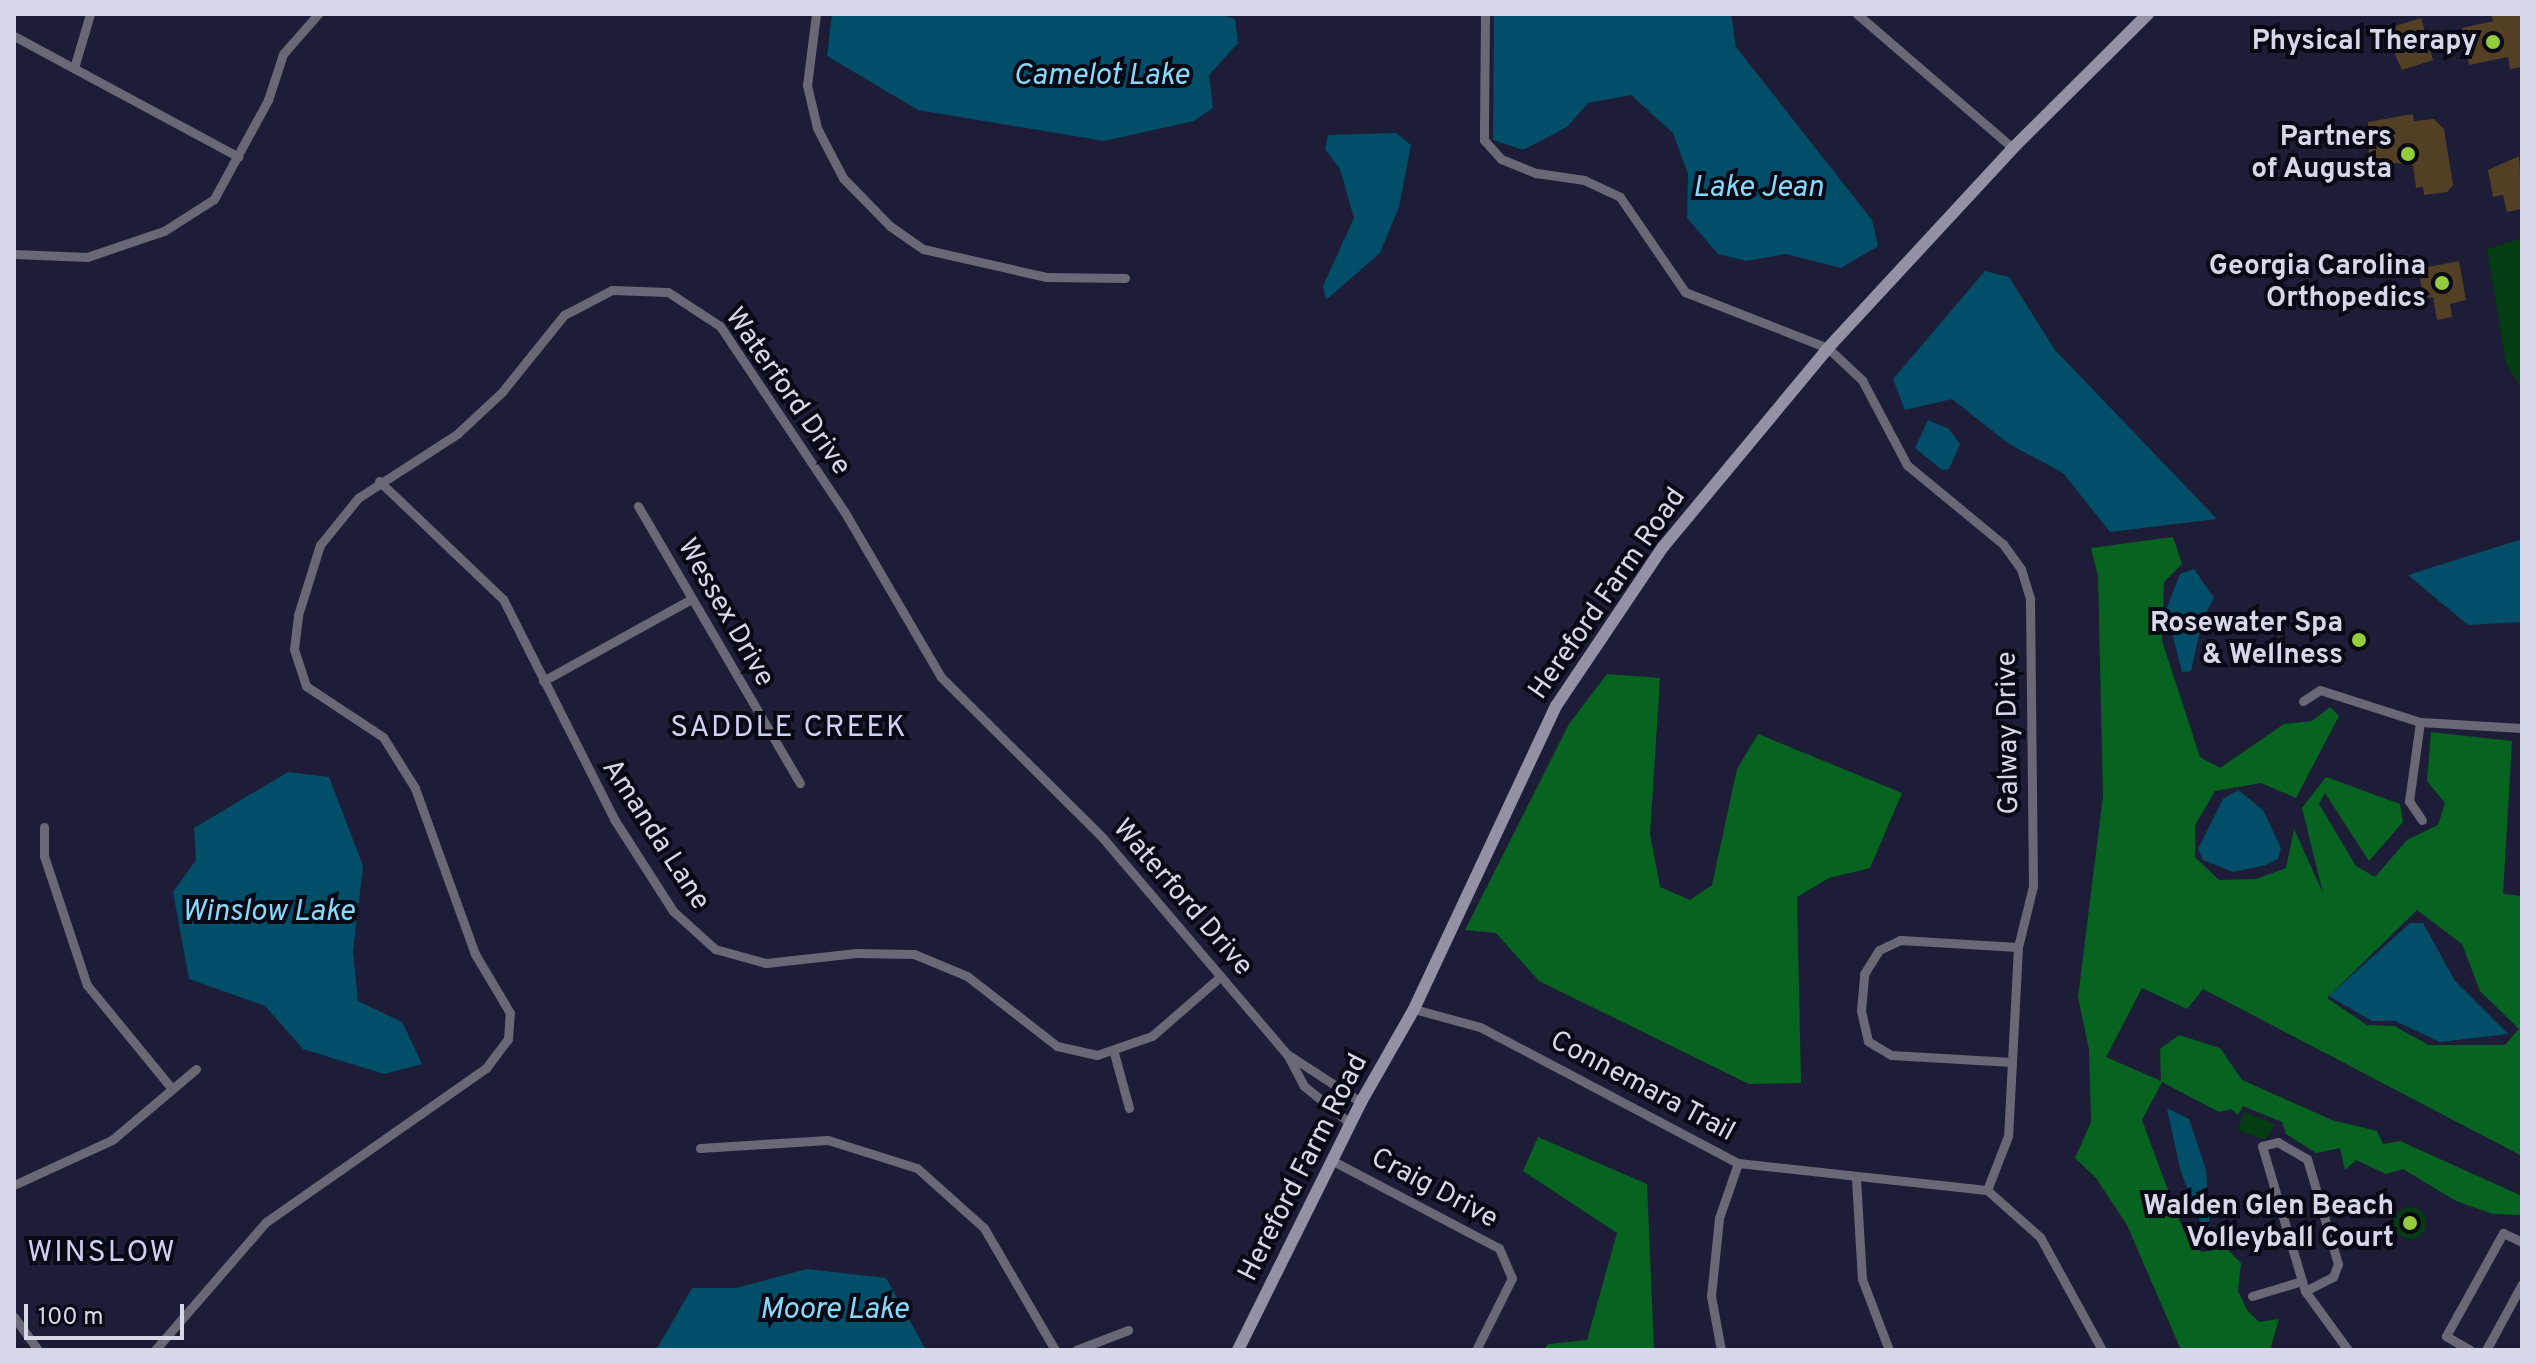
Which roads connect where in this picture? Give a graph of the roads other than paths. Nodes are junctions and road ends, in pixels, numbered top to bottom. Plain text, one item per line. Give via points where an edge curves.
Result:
1 (90, 14) edge
2 (318, 14) edge
3 (816, 14) edge
4 (1485, 14) edge
5 (1857, 14) edge
6 (2148, 14) edge
7 (14, 36) edge
8 (74, 68) junction
9 (2013, 148) junction
10 (239, 157) junction
11 (14, 254) edge
12 (1125, 278) dead end
13 (1828, 348) junction
14 (379, 481) junction
15 (638, 506) dead end
16 (690, 600) junction
17 (543, 681) junction
18 (2303, 701) dead end
19 (2420, 722) junction
20 (2522, 728) edge
21 (800, 783) dead end
22 (2422, 820) dead end
23 (44, 827) dead end
24 (2018, 947) junction
25 (1221, 976) junction
26 (1414, 1009) junction
27 (1114, 1053) junction
28 (1287, 1054) junction
29 (2012, 1062) junction
30 (196, 1069) dead end
31 (1316, 1074) junction
32 (1304, 1086) junction
33 (172, 1089) junction
34 (1361, 1102) junction
35 (1129, 1108) dead end
36 (1351, 1124) junction
37 (700, 1148) dead end
38 (1333, 1161) junction
39 (1738, 1163) junction
40 (1856, 1179) junction
41 (14, 1185) edge
42 (1987, 1190) junction
43 (2522, 1242) edge
44 (2302, 1281) junction
45 (2522, 1284) edge
46 (2305, 1291) junction
47 (2252, 1296) dead end
48 (14, 1317) edge
49 (1128, 1330) dead end
50 (38, 1350) edge
51 (155, 1350) edge
52 (1055, 1350) edge
53 (1076, 1350) edge
54 (1238, 1350) edge
55 (1476, 1350) edge
56 (1721, 1350) edge
57 (1889, 1350) edge
58 (2102, 1350) edge
59 (2348, 1350) edge
60 (2470, 1350) edge
61 (2486, 1350) edge

1 - 8 street
2 - 10 street via 283,54
3 - 12 street via 807,85 817,128 843,178 890,226 923,249 1046,277
4 - 13 street via 1484,140 1501,159 1536,173 1584,180 1620,197 1685,292
5 - 9 street
6 - 9 street, Hereford Farm Road
7 - 8 street
8 - 10 street
9 - 13 street, Hereford Farm Road
10 - 11 street via 214,199 164,231 87,257
13 - 24 street, Galway Drive via 1862,380 1907,465 2003,544 2021,569 2030,599 2033,886
13 - 26 street, Hereford Farm Road via 1663,547 1556,706
14 - 17 street, Amanda Lane via 482,572 503,599
14 - 25 street, Waterford Drive via 483,412 564,315 586,299 637,288 696,306 742,356 844,511 941,677 1102,837
14 - 51 street, Waterford Drive via 337,520 305,580 297,670 306,686 365,721 401,761 475,954 511,1027 501,1053 486,1068 266,1222
15 - 16 street, Wessex Drive
16 - 17 street
16 - 21 street, Wessex Drive
17 - 27 street, Amanda Lane via 570,741 655,885 695,935 715,949 766,963 856,953 914,954 967,976 1057,1046
18 - 19 street via 2320,690
19 - 20 street
19 - 22 street via 2409,801
23 - 33 street via 44,856 87,985
24 - 29 street, Galway Drive
24 - 29 street via 1900,940 1879,950 1864,974 1861,1011 1868,1041 1891,1055
25 - 27 street via 1152,1036
25 - 28 street, Waterford Drive
26 - 34 street, Hereford Farm Road
26 - 39 street, Connemara Trail via 1480,1027
27 - 35 street
28 - 31 street, Waterford Drive
28 - 32 street, Waterford Drive
29 - 42 street, Galway Drive via 2008,1136
30 - 33 street
31 - 32 street
31 - 34 street, Waterford Drive
32 - 36 street, Waterford Drive
33 - 41 street via 112,1140
34 - 36 street, Hereford Farm Road
36 - 38 street, Hereford Farm Road
37 - 52 street via 828,1140 917,1168 984,1228
38 - 54 street, Hereford Farm Road
38 - 55 street, Craig Drive via 1499,1248 1512,1278
39 - 40 street, Connemara Trail
39 - 56 street via 1719,1218 1711,1296
40 - 42 street, Connemara Trail
40 - 57 street via 1862,1279
42 - 58 street via 2040,1237
43 - 60 street via 2503,1233 2446,1336
44 - 46 street
44 - 46 street via 2262,1146 2278,1142 2307,1159 2338,1264 2333,1277
44 - 47 street
45 - 61 street
46 - 59 street
48 - 50 street
49 - 53 street

